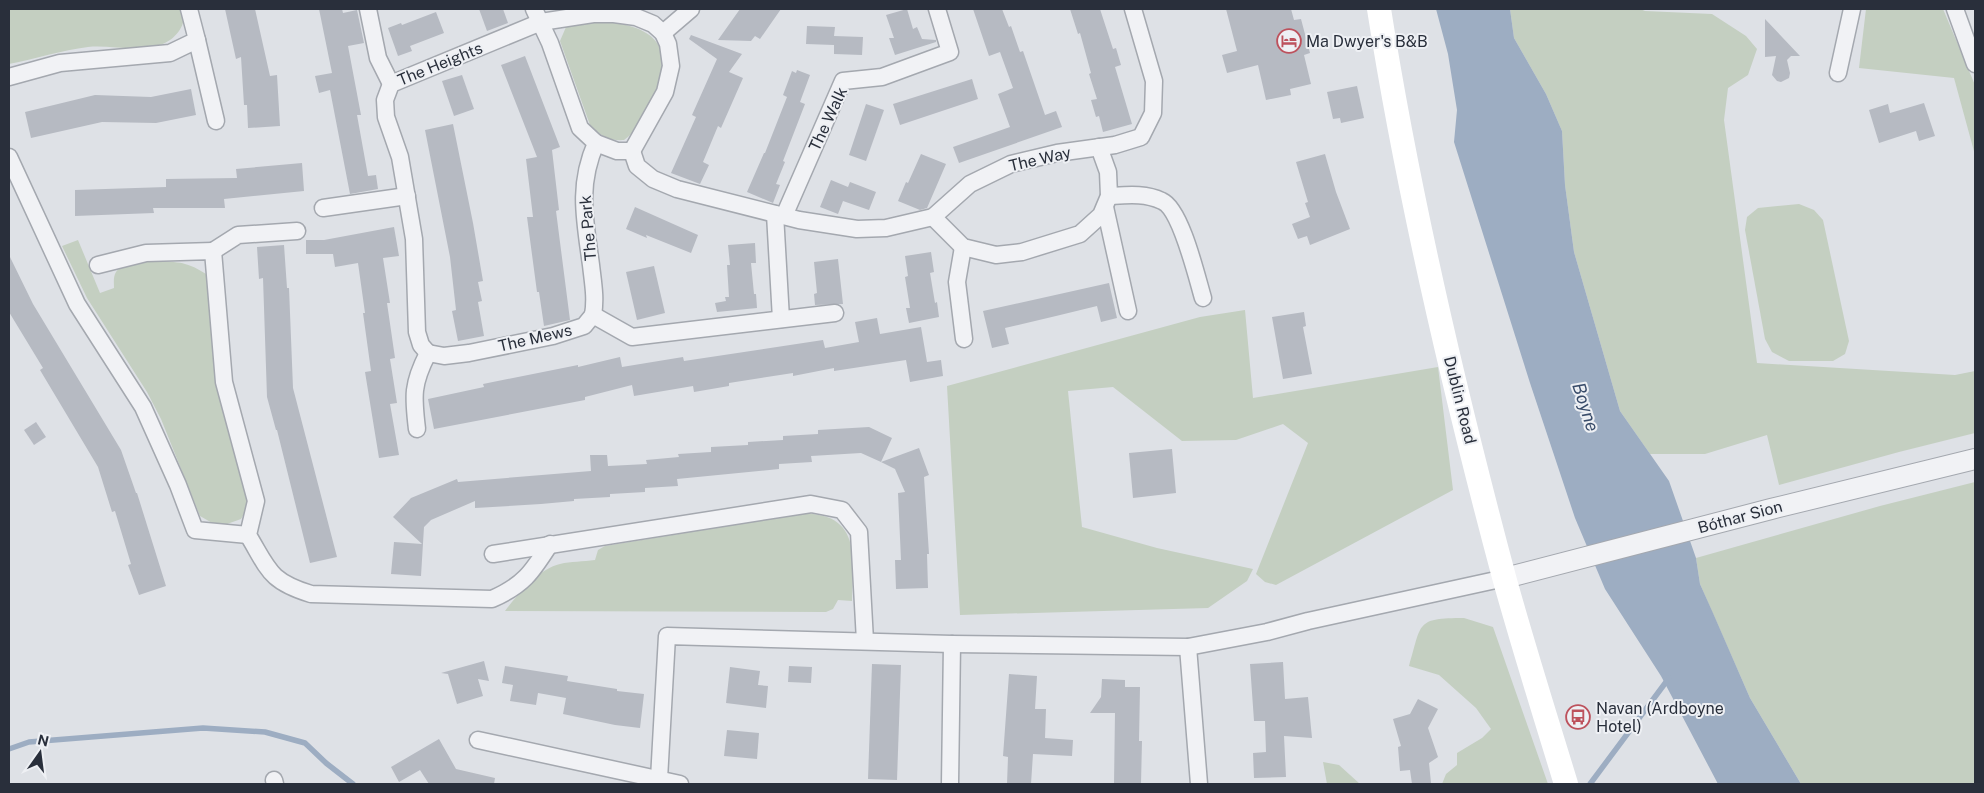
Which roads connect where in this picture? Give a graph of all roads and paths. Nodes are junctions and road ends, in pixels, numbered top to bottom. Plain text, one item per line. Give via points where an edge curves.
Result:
1 (189, 9) edge
2 (368, 9) edge
3 (691, 9) edge
4 (937, 9) edge
5 (1133, 9) edge
6 (1380, 9) edge
7 (1852, 9) edge
8 (1955, 9) edge
9 (538, 15) edge
10 (663, 34) junction
11 (197, 40) junction
12 (1975, 64) edge
13 (1838, 73) dead end
14 (9, 77) edge
15 (391, 84) junction
16 (216, 121) dead end
17 (596, 143) junction
18 (1099, 148) junction
19 (632, 151) junction
20 (9, 157) edge
21 (406, 196) junction
22 (1107, 202) junction
23 (323, 208) dead end
24 (780, 215) junction
25 (932, 217) junction
26 (297, 231) dead end
27 (963, 247) junction
28 (213, 251) junction
29 (98, 265) dead end
30 (1204, 298) dead end
31 (1128, 311) dead end
32 (834, 313) dead end
33 (593, 315) junction
34 (781, 319) junction
35 (964, 339) dead end
36 (428, 353) junction
37 (417, 429) dead end
38 (1975, 459) edge
39 (248, 535) junction
40 (550, 544) junction
41 (493, 554) dead end
42 (1505, 578) junction
43 (865, 641) junction
44 (952, 644) junction
45 (1188, 647) junction
46 (478, 740) dead end
47 (659, 779) junction
48 (680, 784) edge
49 (950, 784) edge
50 (1199, 784) edge
51 (1566, 784) edge

1 - 11 street
2 - 15 street via 378,58
3 - 10 street
4 - 24 street, The Walk via 950,52 882,77 843,81
5 - 18 street, The Way via 1154,82 1153,112 1141,137
6 - 42 main road, Dublin Road via 1387,62 1423,244
7 - 13 street
8 - 12 street
9 - 10 street via 614,14 652,24
9 - 15 street, The Heights
9 - 17 street via 580,128
10 - 19 street via 671,66 665,92
11 - 14 street via 170,53 60,63
11 - 16 street
15 - 21 street, The Heights via 385,100 386,117 400,157
17 - 19 street via 617,151
17 - 33 street, The Park via 584,183 584,217 596,299
18 - 22 street via 1108,172
18 - 25 street, The Way via 1011,164 970,184
19 - 24 street, The Way via 637,166 677,189
20 - 39 street via 77,304 143,407 195,530
21 - 23 street
21 - 36 street, The Heights via 414,238 417,332
22 - 27 street via 1102,215 1080,234 1022,252 996,255
22 - 30 street via 1143,194 1165,201 1180,223
22 - 31 street
24 - 25 street, The Way via 857,229 886,228
24 - 34 street
25 - 27 street
26 - 28 street via 238,235
27 - 35 street via 957,282
28 - 29 street via 146,253
28 - 39 street via 224,382 256,501
32 - 34 street, The Mews
33 - 34 street, The Mews via 632,337
33 - 36 street, The Mews via 584,326 553,336 469,353 444,356
36 - 37 street via 414,386
38 - 42 street, Bóthar Sion
39 - 40 street via 273,577 290,588 311,594 492,599 530,575
40 - 41 street
40 - 43 street via 811,504 842,510 859,532
42 - 45 street
42 - 51 main road, Dublin Road
43 - 44 street
43 - 47 street via 667,636
44 - 45 street
44 - 49 street
45 - 50 street
46 - 47 street
47 - 48 street

